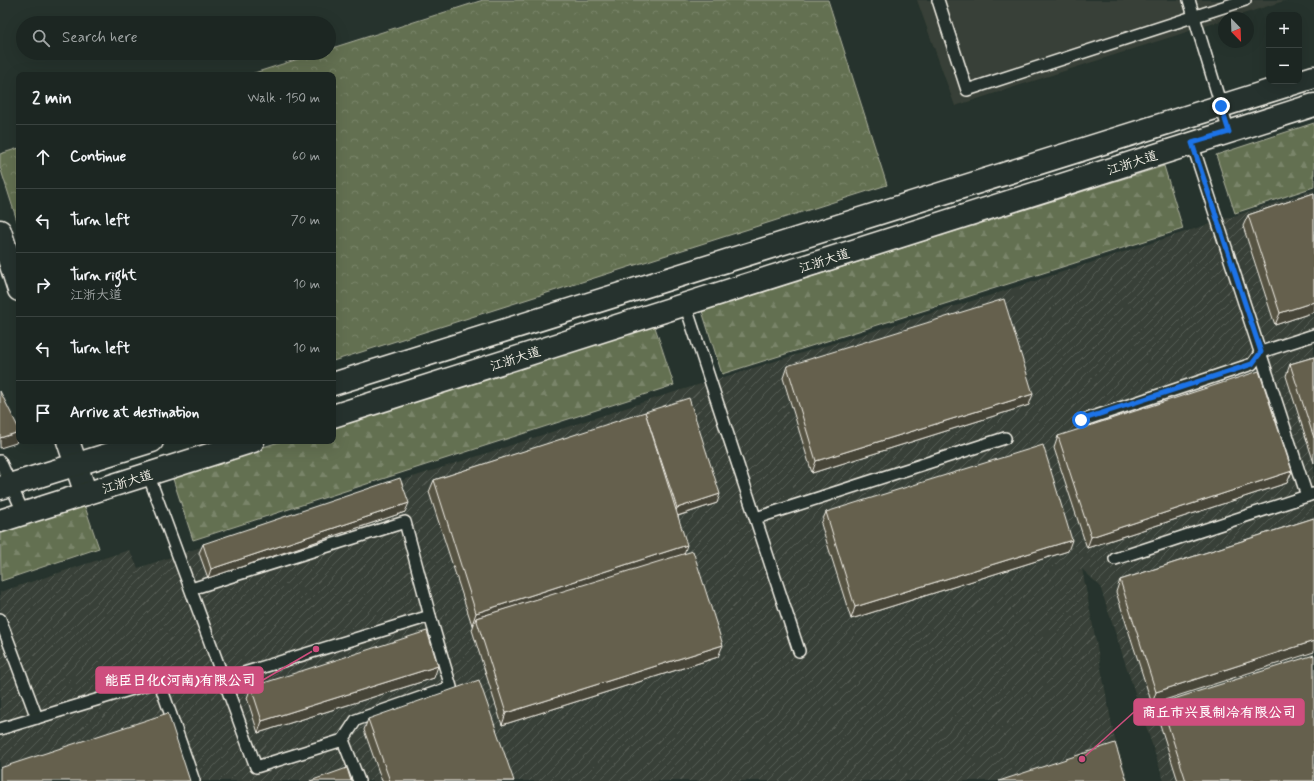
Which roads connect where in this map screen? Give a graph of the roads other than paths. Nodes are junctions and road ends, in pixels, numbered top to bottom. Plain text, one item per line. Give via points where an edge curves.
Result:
1 (938, 0) edge
2 (1189, 0) edge
3 (1245, 0) edge
4 (1194, 17) junction
5 (1314, 77) edge
6 (1314, 105) edge
7 (1221, 106) junction
8 (1229, 132) junction
9 (1192, 143) junction
10 (0, 231) edge
11 (16, 281) edge
12 (685, 304) junction
13 (1314, 335) edge
14 (1261, 352) junction
15 (336, 383) edge
16 (336, 415) edge
17 (1081, 420) dead end
18 (1005, 438) dead end
19 (69, 444) edge
20 (142, 444) edge
21 (243, 444) edge
22 (0, 461) edge
23 (76, 465) junction
24 (148, 474) junction
25 (6, 487) edge
26 (86, 494) junction
27 (1310, 495) edge
28 (24, 514) junction
29 (756, 518) junction
30 (0, 521) edge
31 (1115, 559) dead end
32 (190, 589) junction
33 (430, 616) junction
34 (0, 619) edge
35 (799, 651) dead end
36 (224, 679) junction
37 (37, 718) junction
38 (0, 729) edge
39 (343, 740) junction
40 (194, 781) edge
41 (359, 781) edge

1 - 4 lane via 967,90
2 - 4 lane
3 - 4 lane
4 - 7 lane
5 - 7 main road, 江浙大道
6 - 8 main road, 江浙大道
7 - 8 lane
7 - 15 main road, 江浙大道
8 - 9 main road, 江浙大道
9 - 12 main road, 江浙大道
9 - 14 lane
10 - 11 main road
12 - 16 main road, 江浙大道
12 - 29 lane
13 - 14 lane
14 - 17 lane via 1252,364
14 - 27 lane
18 - 29 lane
19 - 23 main road
20 - 23 main road
21 - 24 main road, 江浙大道
22 - 25 lane
23 - 25 main road
23 - 26 main road
24 - 26 main road, 江浙大道
24 - 32 lane
25 - 28 lane
26 - 28 main road, 江浙大道
27 - 31 lane
28 - 30 main road, 江浙大道
29 - 35 lane
32 - 33 lane via 405,522
32 - 36 lane
33 - 36 lane
33 - 39 lane via 451,687 356,720
34 - 37 lane
36 - 39 lane via 256,767
37 - 38 lane
37 - 40 lane via 159,681
39 - 41 lane

